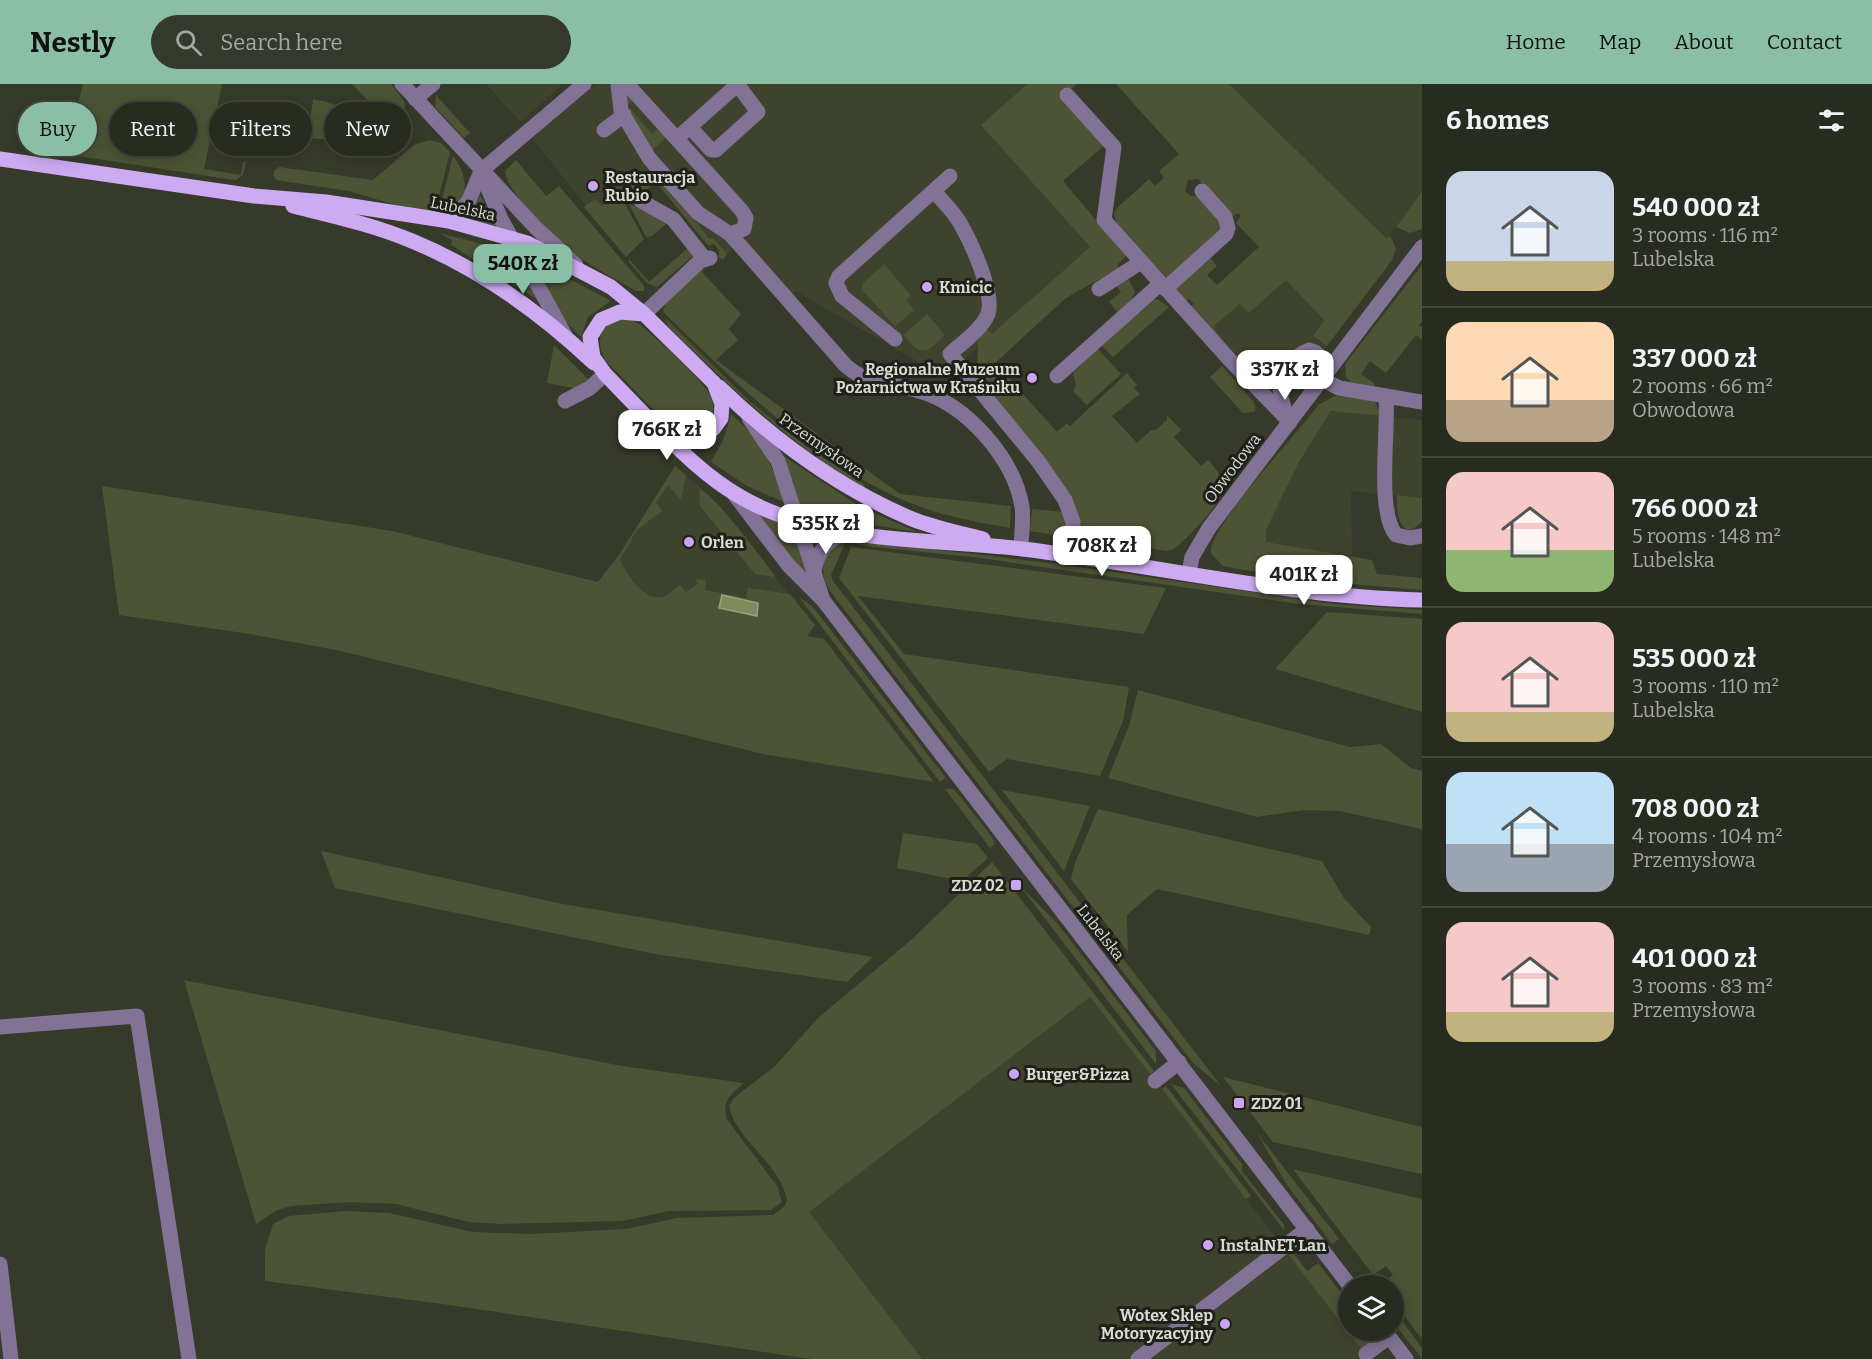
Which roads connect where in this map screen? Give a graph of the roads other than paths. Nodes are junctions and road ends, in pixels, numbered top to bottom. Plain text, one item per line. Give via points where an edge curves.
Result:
1 (402, 84) edge
2 (433, 84) edge
3 (584, 84) edge
4 (618, 84) edge
5 (627, 84) edge
6 (737, 85) edge
7 (1067, 95) dead end
8 (415, 99) junction
9 (624, 115) junction
10 (690, 127) junction
11 (604, 130) dead end
12 (678, 138) junction
13 (0, 159) edge
14 (481, 171) junction
15 (950, 176) dead end
16 (934, 191) junction
17 (1202, 191) dead end
18 (254, 196) junction
19 (641, 201) dead end
20 (449, 221) junction
21 (730, 234) junction
22 (511, 238) junction
23 (1422, 247) edge
24 (1141, 262) junction
25 (583, 270) junction
26 (1162, 286) junction
27 (1099, 289) dead end
28 (644, 314) junction
29 (565, 335) junction
30 (895, 339) dead end
31 (601, 370) junction
32 (1327, 373) junction
33 (1057, 376) dead end
34 (714, 383) junction
35 (1386, 396) junction
36 (565, 401) dead end
37 (1422, 402) edge
38 (742, 409) junction
39 (1290, 422) junction
40 (663, 433) junction
41 (734, 494) junction
42 (797, 521) junction
43 (843, 533) junction
44 (1422, 536) edge
45 (1021, 549) junction
46 (1074, 556) junction
47 (814, 572) junction
48 (1189, 573) junction
49 (823, 600) junction
50 (1422, 600) edge
51 (0, 1027) edge
52 (1179, 1062) junction
53 (1155, 1081) dead end
54 (1307, 1229) junction
55 (0, 1264) edge
56 (1342, 1275) edge
57 (1380, 1341) edge
58 (1392, 1341) edge
59 (7, 1352) edge
60 (1366, 1354) dead end
61 (189, 1359) edge
62 (1138, 1359) edge
63 (1406, 1359) edge

1 - 8 street
2 - 8 street
3 - 14 street
4 - 9 street
5 - 12 street
6 - 10 street
6 - 10 street via 758,112 711,150
7 - 24 street via 1114,147 1104,220
8 - 14 street
9 - 11 street
9 - 21 street via 663,174 698,213
10 - 12 street
12 - 21 street via 746,218 744,229
13 - 18 main road, Lubelska
14 - 20 street via 469,200
14 - 22 street
14 - 25 street
15 - 16 street
16 - 30 street via 838,276 836,283 842,296
16 - 46 street via 960,222 989,291 987,316 950,354 1065,500 1073,522
17 - 26 street via 1226,217 1228,228
18 - 20 main road, Lubelska via 326,201
18 - 29 main road, Lubelska via 371,227 430,249 482,277
19 - 28 street via 673,219 707,258
20 - 22 main road, Lubelska
21 - 45 street via 860,378 938,397 975,423 1006,467 1017,492 1022,507
22 - 25 main road, Lubelska
22 - 29 street
23 - 32 street, Obwodowa
24 - 26 street
24 - 27 street
25 - 28 main road, Lubelska
26 - 33 street
26 - 39 street
28 - 31 main road via 620,312 597,324 590,346
28 - 34 main road, Lubelska
29 - 31 main road, Lubelska
31 - 36 street via 590,388
31 - 40 main road, Lubelska
32 - 35 street via 1339,388
32 - 39 street, Obwodowa
32 - 39 street via 1316,352 1309,350 1288,368 1280,379 1279,390
34 - 38 main road, Lubelska
34 - 40 main road via 723,412 713,429 702,438 688,441 674,440
35 - 37 street
35 - 44 street via 1388,519 1396,535
38 - 42 street, Lubelska via 777,461
38 - 45 main road, Przemysłowa via 825,471 880,504 928,524
39 - 48 street, Obwodowa via 1198,545
40 - 41 main road, Lubelska via 702,472
41 - 42 main road, Przemysłowa
41 - 49 street, Lubelska via 789,567
42 - 43 main road, Przemysłowa
42 - 47 street, Lubelska
43 - 45 main road, Przemysłowa
43 - 47 street via 818,554
45 - 46 main road, Przemysłowa
46 - 48 main road, Przemysłowa
47 - 49 street, Lubelska
48 - 50 main road, Przemysłowa via 1340,594
49 - 52 street, Lubelska
51 - 61 street via 137,1016
52 - 53 street
52 - 54 street, Lubelska
54 - 56 street, Lubelska
54 - 62 street
55 - 59 street
57 - 60 street
58 - 63 street

